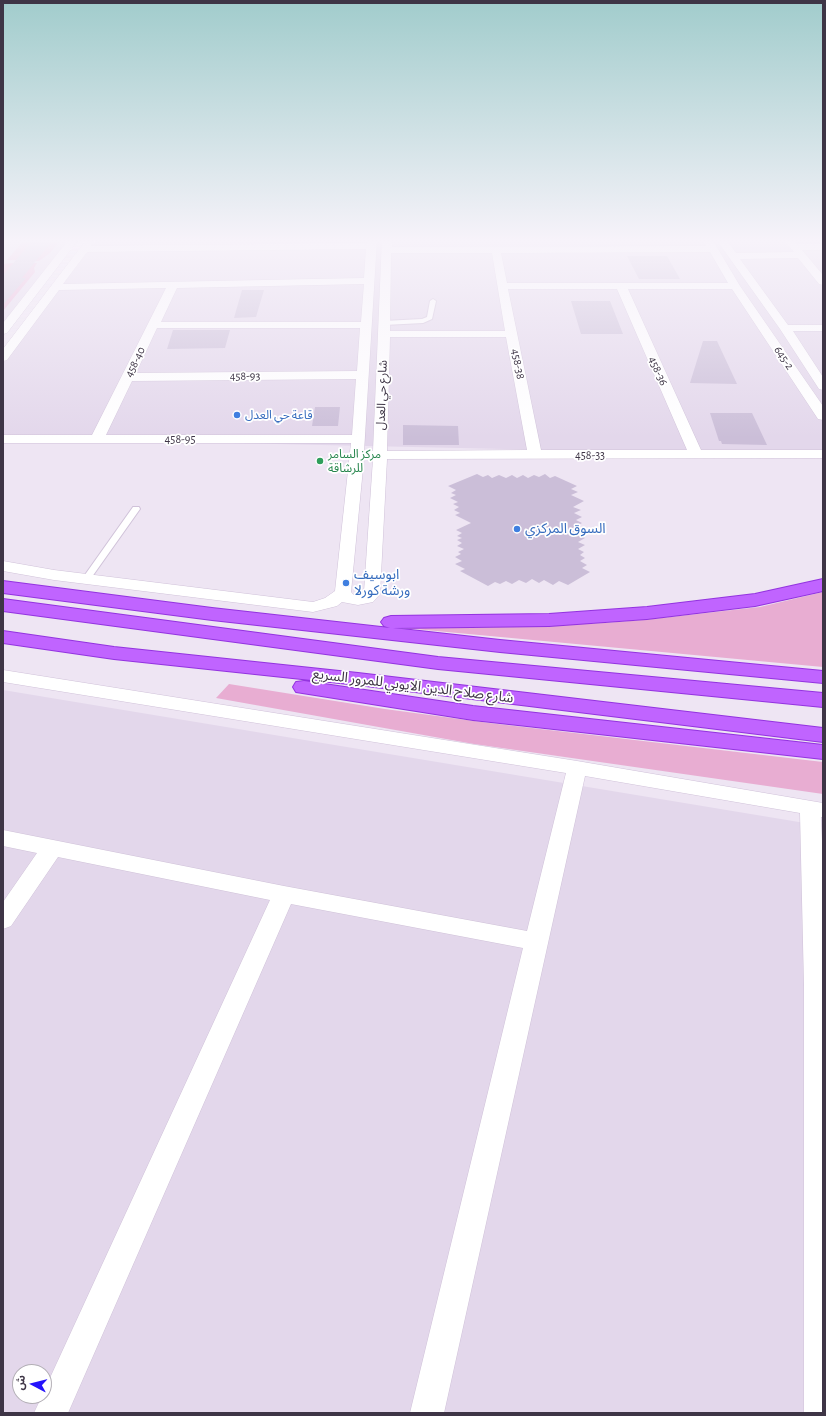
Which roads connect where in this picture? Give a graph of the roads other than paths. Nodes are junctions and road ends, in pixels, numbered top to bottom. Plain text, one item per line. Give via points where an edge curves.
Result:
1 (23, 305) edge
2 (42, 305) edge
3 (163, 305) edge
4 (367, 305) edge
5 (385, 305) edge
6 (432, 305) edge
7 (506, 305) edge
8 (629, 305) edge
9 (748, 305) edge
10 (768, 305) edge
11 (3, 315) edge
12 (15, 315) junction
13 (153, 325) junction
14 (366, 325) junction
15 (785, 328) junction
16 (823, 328) edge
17 (384, 329) junction
18 (3, 330) edge
19 (512, 334) junction
20 (3, 357) edge
21 (362, 375) junction
22 (128, 377) junction
23 (823, 386) edge
24 (823, 416) edge
25 (3, 439) edge
26 (97, 439) junction
27 (357, 439) junction
28 (823, 454) edge
29 (357, 455) junction
30 (380, 455) junction
31 (535, 455) junction
32 (696, 455) junction
33 (136, 509) dead end
34 (3, 566) edge
35 (86, 579) junction
36 (112, 582) junction
37 (823, 585) edge
38 (3, 587) edge
39 (343, 593) junction
40 (100, 601) junction
41 (3, 605) edge
42 (212, 614) junction
43 (3, 636) edge
44 (114, 653) junction
45 (3, 676) edge
46 (823, 677) edge
47 (823, 700) edge
48 (823, 735) edge
49 (823, 752) edge
50 (577, 768) junction
51 (817, 809) edge
52 (3, 838) edge
53 (52, 848) junction
54 (284, 894) junction
55 (3, 920) edge
56 (536, 942) junction
57 (820, 987) edge
58 (51, 1413) edge
59 (428, 1413) edge
60 (821, 1413) edge

1 - 12 street
2 - 20 street
3 - 13 street, 458-40
4 - 14 street, شارع حي العدل
5 - 17 street, شارع حي العدل
6 - 17 lane via 430,318 423,322
7 - 19 street, 458-38
8 - 32 street, 458-36
9 - 24 street, 645-2
10 - 15 street, 645-2
11 - 12 street
12 - 18 street
13 - 14 street
13 - 22 street, 458-40
14 - 21 street, شارع حي العدل
15 - 16 street
15 - 23 street, 645-2
17 - 19 street
17 - 30 street, شارع حي العدل
19 - 31 street, 458-38
21 - 22 street, 458-93
21 - 27 street, شارع حي العدل
22 - 26 street, 458-40
25 - 26 street, 458-95
26 - 27 street, 458-95
27 - 29 street, شارع حي العدل
28 - 32 street, 458-33
29 - 30 street, 458-33
29 - 39 street, شارع حي العدل
30 - 31 street, 458-33
30 - 39 street, شارع حي العدل via 372,594 358,600 349,599
31 - 32 street, 458-33
33 - 35 lane
34 - 35 street
35 - 36 street
36 - 39 street via 313,607 331,602
36 - 40 street
37 - 42 highway via 755,600 697,608 549,620 360,622
38 - 40 highway
40 - 42 highway
41 - 47 highway, شارع صلاح الدين الايوبي للمرور السريع via 438,663
42 - 46 highway via 500,646
43 - 44 highway, شارع صلاح الدين الايوبي للمرور السريع
44 - 48 highway, شارع صلاح الدين الايوبي للمرور السريع via 358,679
44 - 49 highway via 414,705
45 - 50 street
50 - 51 street
50 - 56 street
51 - 57 street
52 - 53 street
53 - 54 street
53 - 55 street
54 - 56 street
54 - 58 street
56 - 59 street
57 - 60 street

